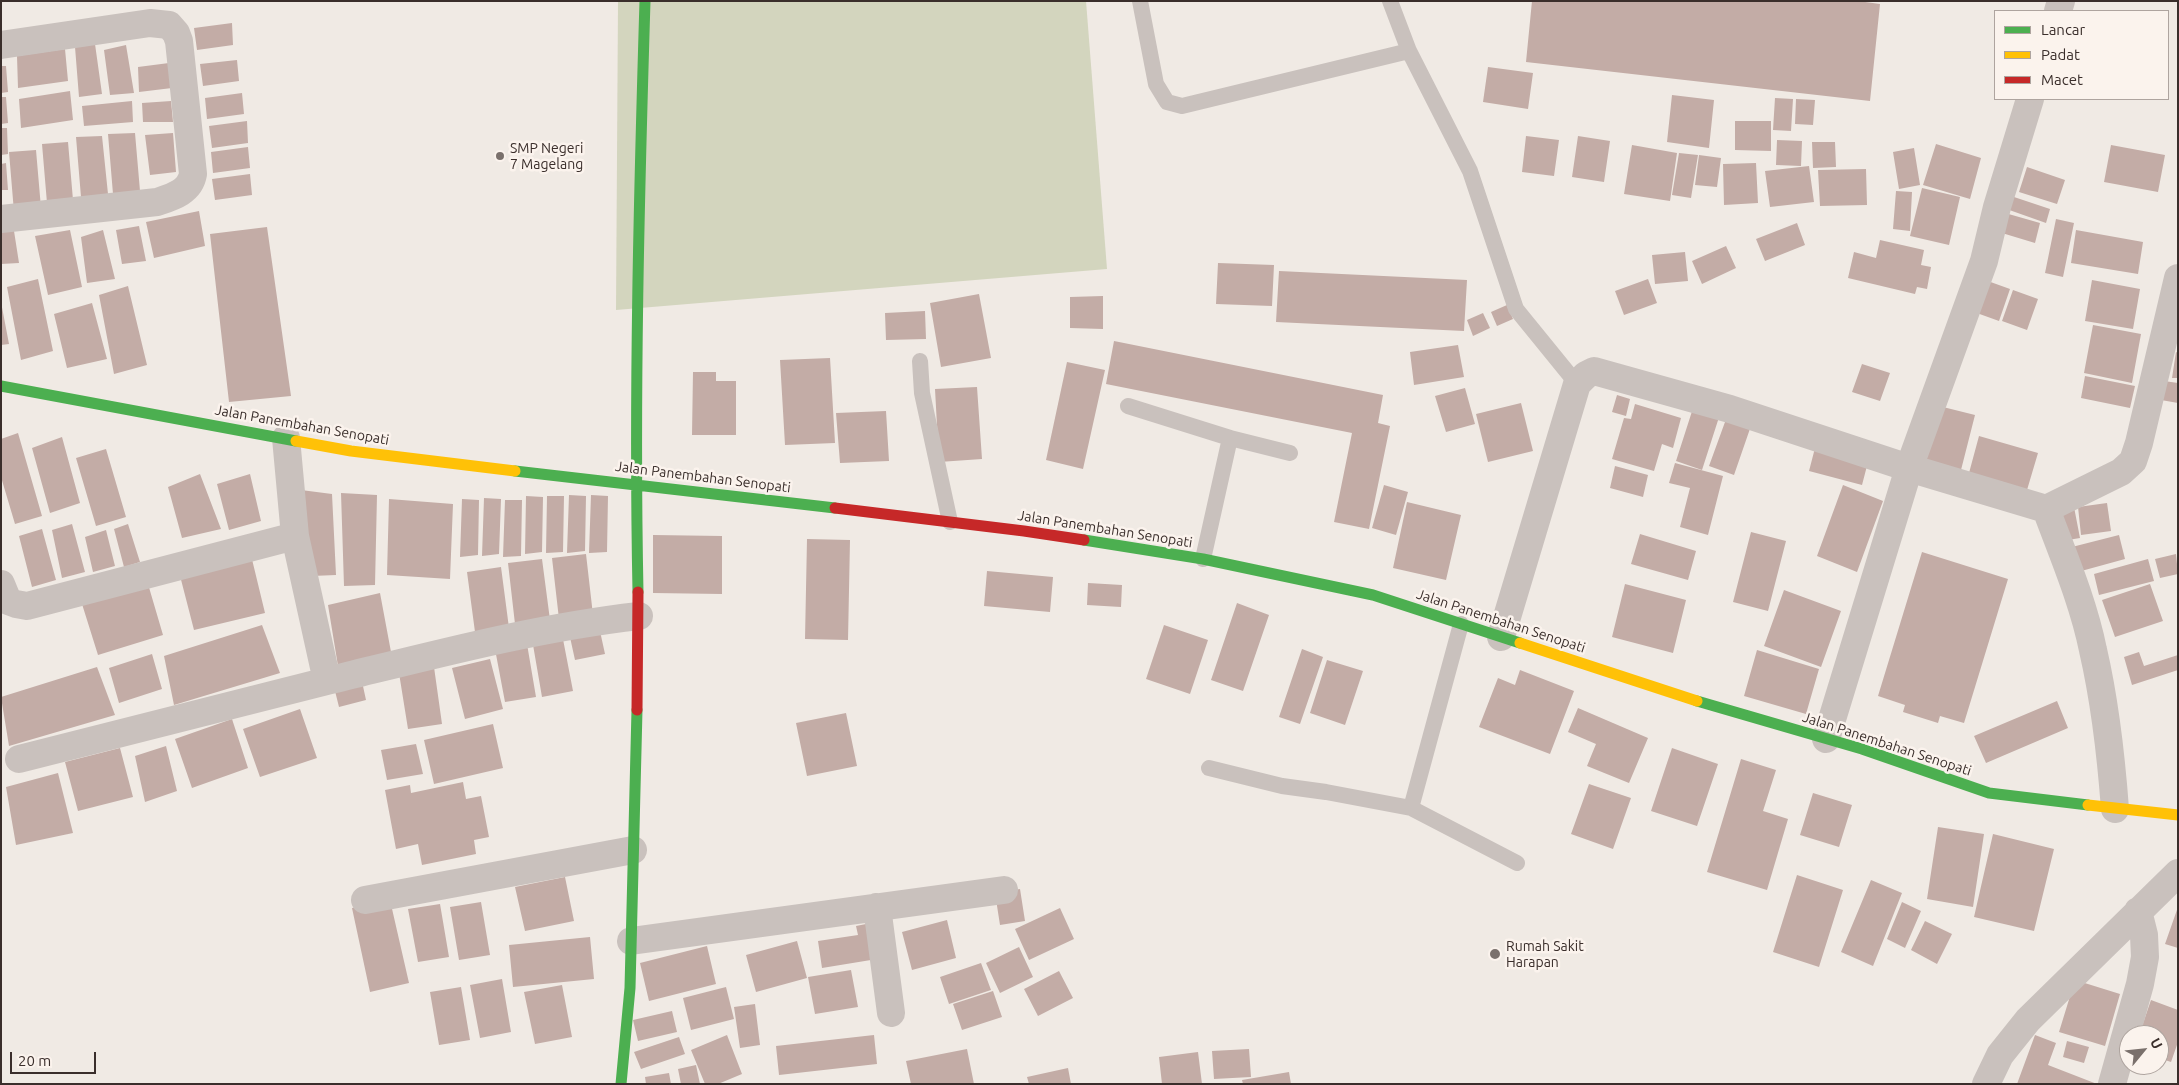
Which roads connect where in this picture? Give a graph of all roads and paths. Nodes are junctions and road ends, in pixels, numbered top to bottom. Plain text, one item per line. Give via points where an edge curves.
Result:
1 (645, 1) edge
2 (1140, 1) edge
3 (1390, 1) edge
4 (1, 45) edge
5 (1410, 51) junction
6 (2030, 100) edge
7 (1, 219) edge
8 (2178, 278) edge
9 (920, 361) dead end
10 (1577, 384) junction
11 (1, 386) edge
12 (1128, 406) dead end
13 (286, 438) junction
14 (1230, 438) junction
15 (1290, 452) dead end
16 (1909, 468) junction
17 (636, 484) junction
18 (2046, 509) junction
19 (950, 522) junction
20 (295, 536) junction
21 (1203, 559) junction
22 (1, 584) edge
23 (639, 616) junction
24 (1461, 624) junction
25 (1501, 637) junction
26 (326, 681) junction
27 (1826, 739) junction
28 (19, 759) dead end
29 (1209, 768) dead end
30 (1411, 808) junction
31 (2115, 809) junction
32 (2178, 815) edge
33 (633, 850) junction
34 (1517, 863) dead end
35 (2178, 872) edge
36 (1004, 890) dead end
37 (365, 900) dead end
38 (877, 907) junction
39 (2138, 911) junction
40 (631, 941) junction
41 (891, 1013) dead end
42 (621, 1084) edge
43 (1986, 1084) edge
44 (2112, 1084) edge

1 - 17 main road via 638,230
2 - 5 lane via 1156,84 1167,102 1182,106
3 - 5 lane
4 - 7 street via 150,23 169,24 179,41 193,174 188,187 157,202
5 - 10 lane via 1470,171 1516,309
6 - 16 street via 1984,261
8 - 18 street via 2133,461 2121,472
9 - 19 lane via 922,393
10 - 16 street via 1594,371 1601,372 1730,409
10 - 25 street
11 - 13 main road, Jalan Panembahan Senopati
12 - 14 lane
13 - 17 main road, Jalan Panembahan Senopati via 351,451
13 - 20 street
14 - 15 lane
14 - 21 lane
16 - 18 street
16 - 27 street
17 - 19 main road, Jalan Panembahan Senopati
17 - 23 main road
18 - 31 street via 2073,581 2093,649 2110,748
19 - 21 main road, Jalan Panembahan Senopati
20 - 22 street via 27,606 8,601
20 - 26 street
21 - 24 main road, Jalan Panembahan Senopati via 1373,595
23 - 26 street via 476,645
23 - 33 main road
24 - 25 main road, Jalan Panembahan Senopati
24 - 30 lane
25 - 27 main road, Jalan Panembahan Senopati
26 - 28 street
27 - 31 main road, Jalan Panembahan Senopati via 1989,794
29 - 30 lane via 1282,786
30 - 34 lane
31 - 32 main road, Jalan Panembahan Senopati
33 - 37 street
33 - 40 main road
35 - 39 street
36 - 38 street
38 - 40 street
38 - 41 street
39 - 43 street via 2028,1020 2000,1055
39 - 44 street via 2145,957
40 - 42 main road

